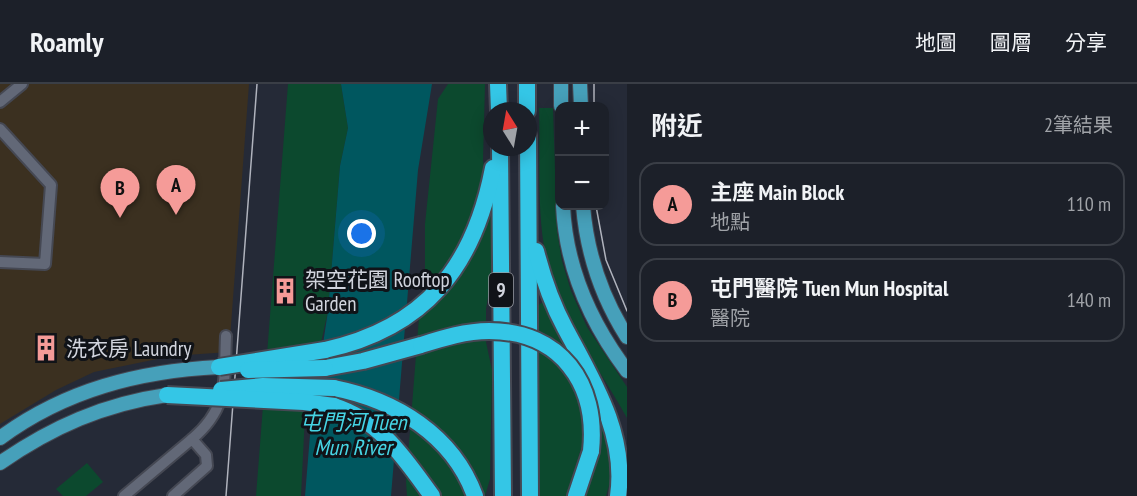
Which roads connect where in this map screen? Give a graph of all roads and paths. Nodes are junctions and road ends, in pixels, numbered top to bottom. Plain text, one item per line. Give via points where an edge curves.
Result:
1 (22, 84) edge
2 (498, 84) edge
3 (527, 84) edge
4 (561, 84) edge
5 (580, 84) edge
6 (0, 102) edge
7 (499, 102) edge
8 (528, 102) edge
9 (561, 102) edge
10 (581, 102) edge
11 (2, 137) edge
12 (496, 156) edge
13 (498, 156) edge
14 (528, 156) edge
15 (564, 210) edge
16 (584, 210) edge
17 (530, 224) junction
18 (0, 262) edge
19 (226, 336) dead end
20 (627, 337) edge
21 (219, 367) junction
22 (627, 371) edge
23 (166, 395) junction
24 (0, 438) edge
25 (192, 439) junction
26 (0, 463) edge
27 (124, 496) edge
28 (173, 496) edge
29 (432, 496) edge
30 (475, 496) edge
31 (504, 496) edge
32 (530, 496) edge
33 (576, 496) edge
34 (618, 496) edge

1 - 6 lane
2 - 7 highway
3 - 8 highway
4 - 9 main road
5 - 10 main road
11 - 18 lane via 51,185 45,264
12 - 21 highway, bridge via 473,236 447,280 411,315 368,339
13 - 31 highway, 9
14 - 17 highway, 9
15 - 22 main road via 571,261 584,299
16 - 20 main road via 592,264
17 - 32 highway, 9
17 - 34 highway via 553,303 620,429 625,464
19 - 25 lane via 221,402 211,421
21 - 24 main road via 148,374 97,387 49,407
21 - 33 highway, bridge via 261,371 325,368 458,334 488,330 514,333 552,349 572,368 584,388 590,409 591,451
23 - 26 main road via 123,402 83,415
23 - 29 highway, bridge via 313,403 351,412 386,437
23 - 30 highway, bridge via 263,386 334,388 385,403 415,420 438,440 462,470
25 - 27 lane
25 - 28 lane via 206,455 207,466

